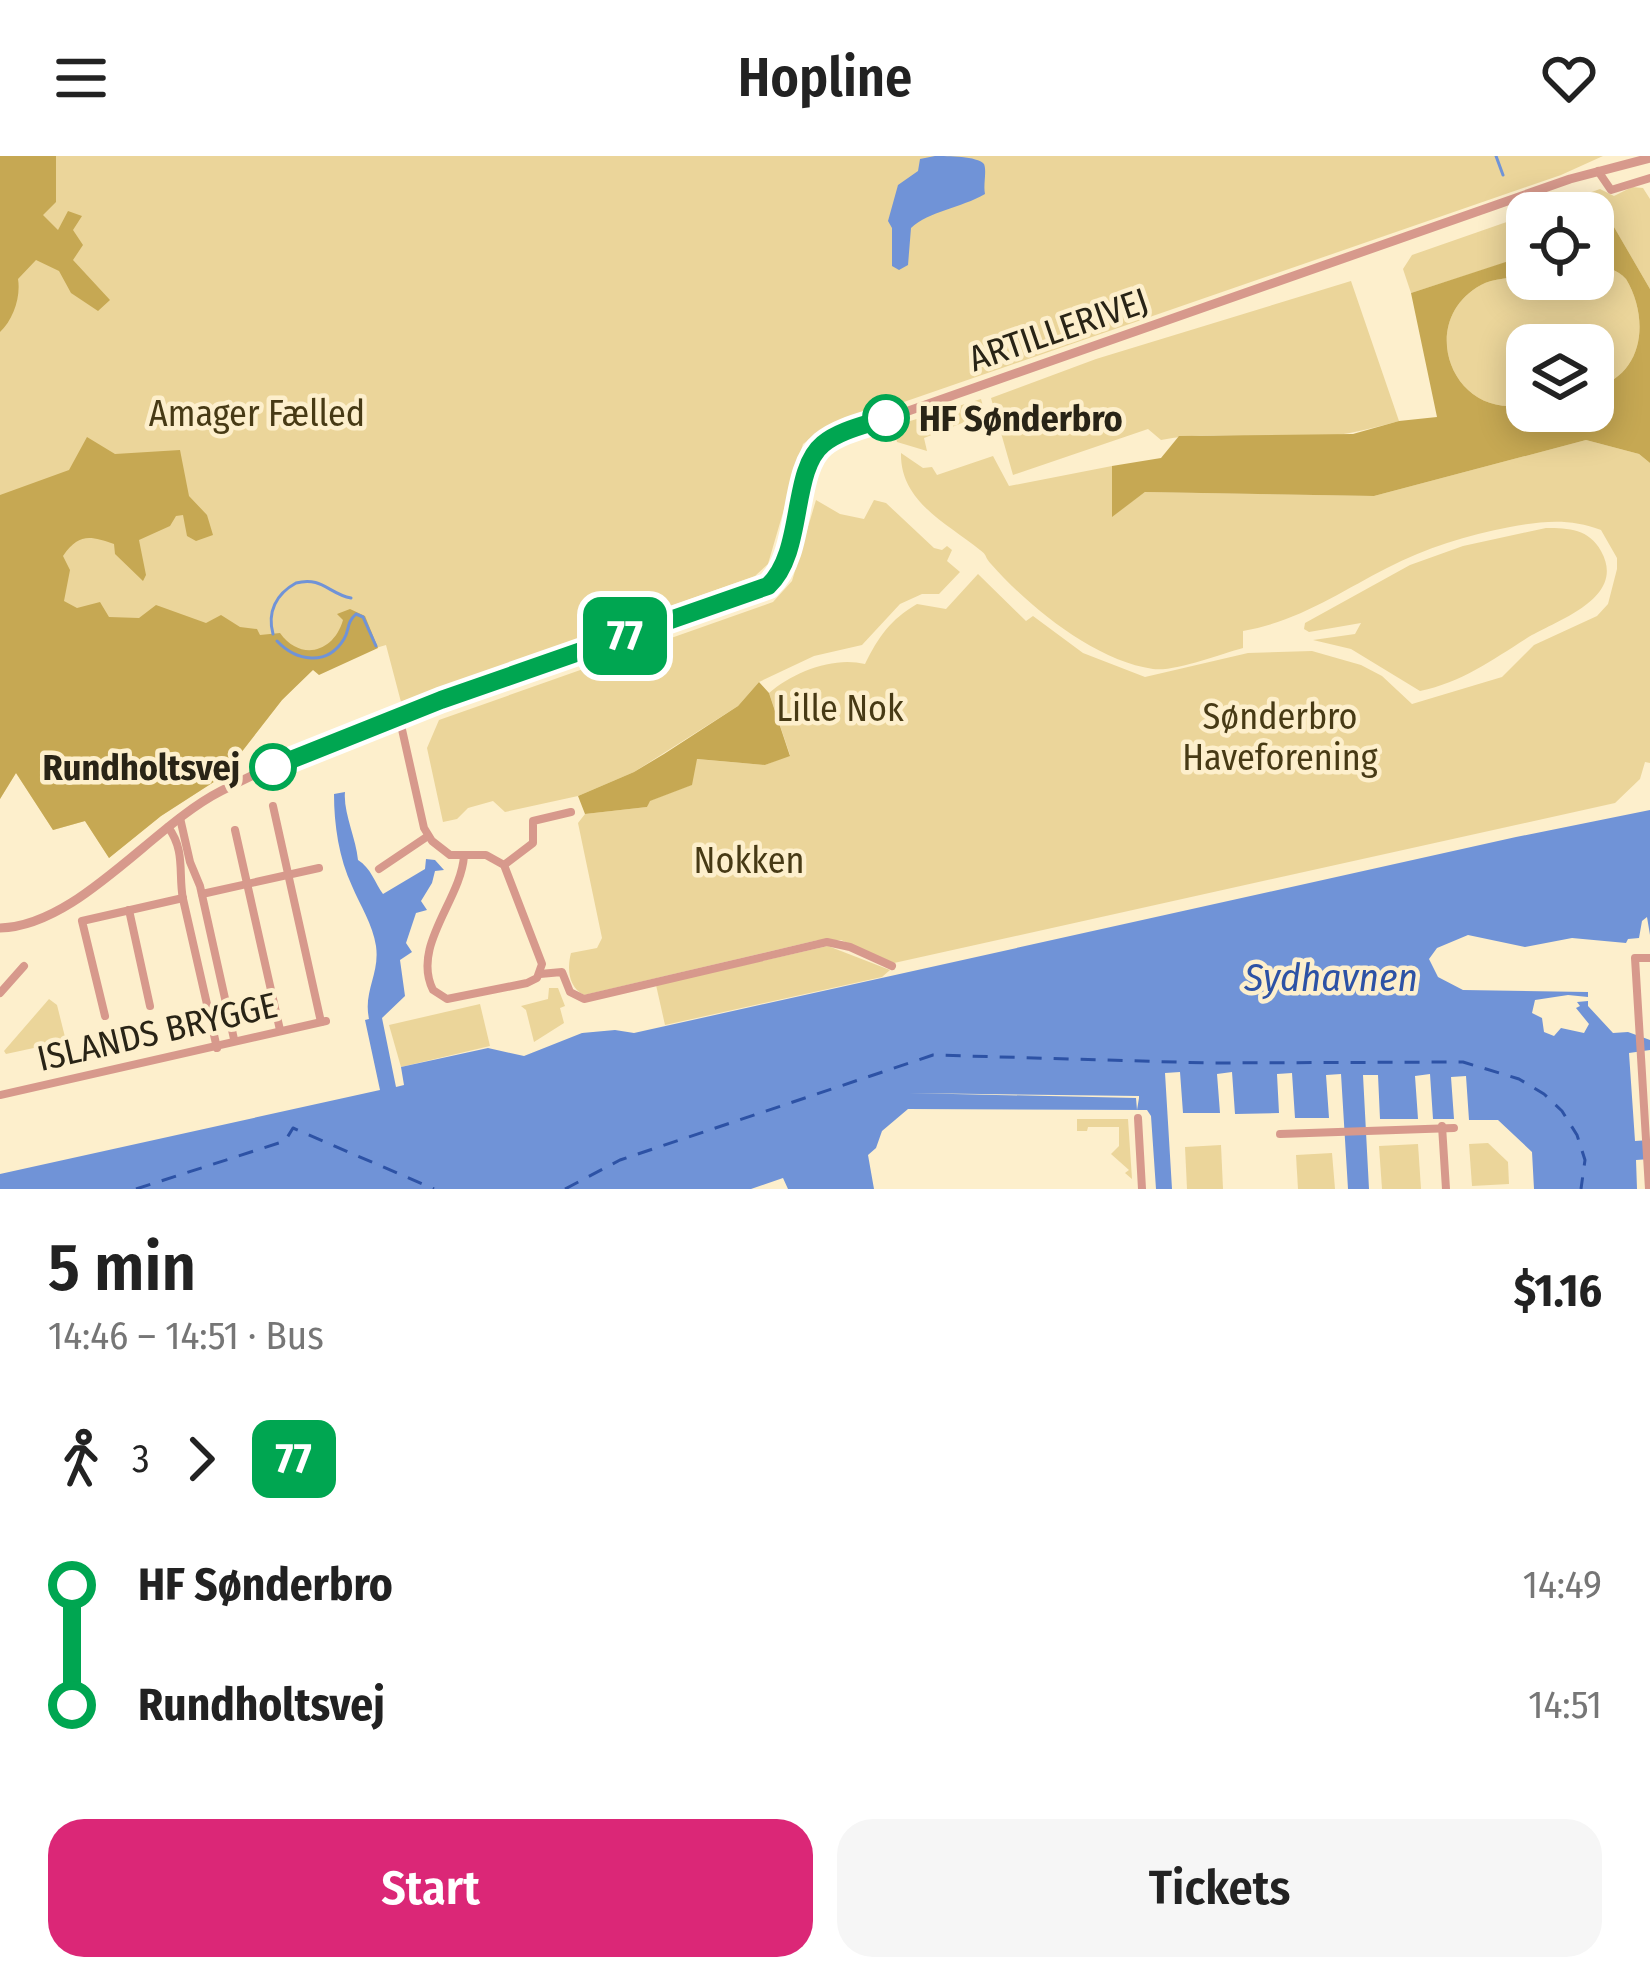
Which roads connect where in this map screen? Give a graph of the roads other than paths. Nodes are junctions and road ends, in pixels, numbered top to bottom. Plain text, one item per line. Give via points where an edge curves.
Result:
1 (1650, 158) edge
2 (1631, 159) edge
3 (1598, 170) junction
4 (1650, 178) edge
5 (399, 716) junction
6 (273, 806) dead end
7 (571, 812) dead end
8 (180, 818) junction
9 (169, 827) junction
10 (235, 830) dead end
11 (428, 836) junction
12 (464, 856) junction
13 (504, 865) junction
14 (319, 868) dead end
15 (379, 869) dead end
16 (289, 875) junction
17 (247, 884) junction
18 (202, 894) junction
19 (183, 898) junction
20 (129, 910) junction
21 (0, 928) edge
22 (1650, 958) edge
23 (24, 966) dead end
24 (892, 966) dead end
25 (540, 974) junction
26 (0, 993) edge
27 (150, 1006) dead end
28 (105, 1016) dead end
29 (280, 1030) junction
30 (234, 1039) junction
31 (217, 1048) junction
32 (0, 1095) edge
33 (1138, 1118) dead end
34 (1442, 1126) junction
35 (1454, 1128) dead end
36 (1280, 1134) dead end
37 (1647, 1168) edge
38 (1142, 1189) edge
39 (1446, 1189) edge
40 (1648, 1189) edge

1 - 2 street, ARTILLERIVEJ
2 - 3 street, ARTILLERIVEJ
3 - 4 street via 1611,190
3 - 5 street, ARTILLERIVEJ via 837,436 814,454 786,560 768,586
5 - 8 street, ARTILLERIVEJ via 239,782
5 - 11 street
6 - 16 street
7 - 13 street via 533,821 533,843
8 - 9 street, ARTILLERIVEJ
8 - 18 street
9 - 19 street via 184,868
9 - 21 street, ARTILLERIVEJ via 56,913
10 - 17 street
11 - 12 street via 446,854
11 - 15 street
12 - 13 street
12 - 25 street via 430,951 433,990 456,998
13 - 25 street
14 - 16 street
16 - 17 street
16 - 29 street, ISLANDS BRYGGE via 324,1021
17 - 18 street
17 - 29 street
18 - 30 street
19 - 20 street
19 - 31 street
20 - 27 street
20 - 28 street via 82,921
22 - 37 street via 1635,958
23 - 26 street
24 - 25 street via 827,942 584,999 570,992 562,972
29 - 30 street, ISLANDS BRYGGE
30 - 31 street, ISLANDS BRYGGE
31 - 32 street, ISLANDS BRYGGE
33 - 38 street
34 - 35 street
34 - 36 street
34 - 39 street
37 - 40 street

